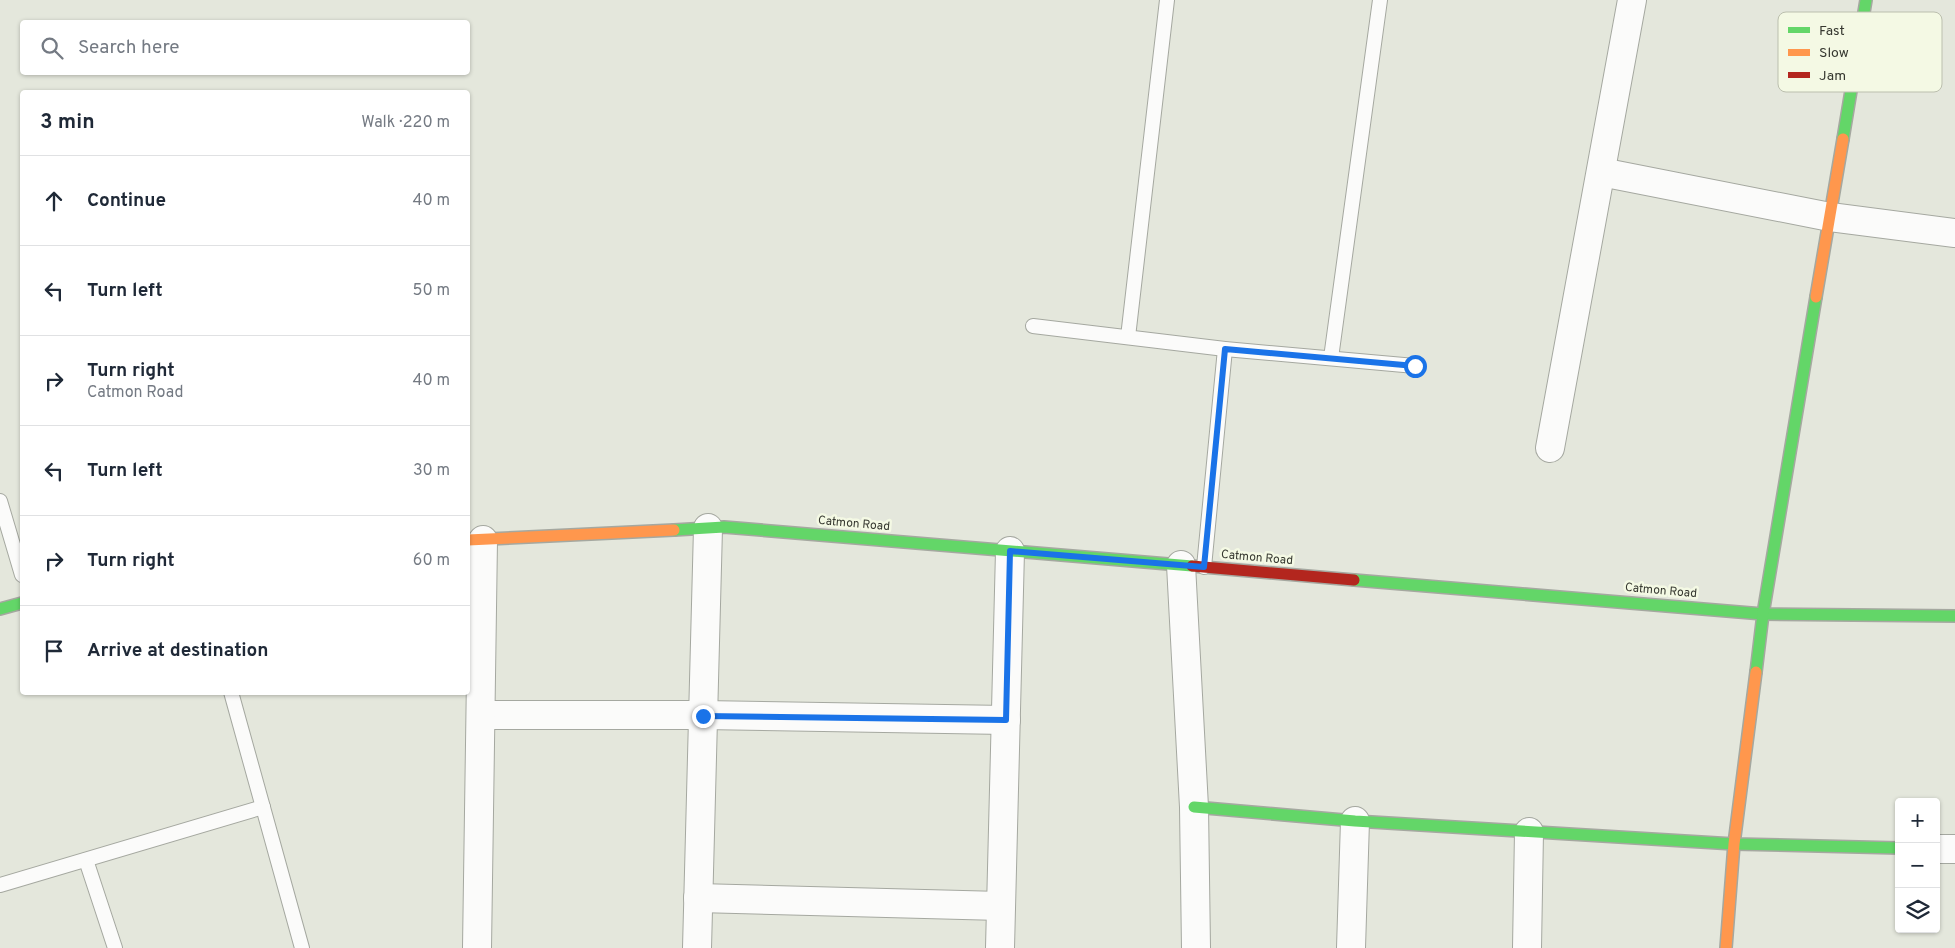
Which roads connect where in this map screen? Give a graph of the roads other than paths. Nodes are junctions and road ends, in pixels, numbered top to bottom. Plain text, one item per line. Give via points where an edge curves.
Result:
1 (1167, 0) edge
2 (1380, 0) edge
3 (1632, 0) edge
4 (1851, 92) edge
5 (1602, 172) junction
6 (1830, 217) junction
7 (1955, 233) edge
8 (1032, 326) dead end
9 (1128, 337) junction
10 (1225, 349) junction
11 (1331, 358) junction
12 (1415, 366) dead end
13 (1550, 448) dead end
14 (0, 501) edge
15 (708, 528) junction
16 (476, 540) edge
17 (1010, 551) junction
18 (1192, 566) junction
19 (20, 568) edge
20 (20, 603) edge
21 (0, 609) edge
22 (1763, 614) junction
23 (1955, 616) edge
24 (232, 695) edge
25 (481, 716) junction
26 (703, 716) junction
27 (1006, 720) junction
28 (263, 807) junction
29 (1194, 808) junction
30 (1355, 821) junction
31 (1529, 832) junction
32 (1734, 844) junction
33 (1895, 848) edge
34 (1940, 849) edge
35 (1955, 849) edge
36 (86, 860) junction
37 (0, 886) edge
38 (698, 898) junction
39 (1001, 906) junction
40 (115, 948) edge
41 (302, 948) edge
42 (477, 948) edge
43 (697, 948) edge
44 (1000, 948) edge
45 (1196, 948) edge
46 (1350, 948) edge
47 (1527, 948) edge
48 (1726, 948) edge

1 - 9 lane
2 - 11 lane
3 - 5 street
4 - 6 street
5 - 6 street
5 - 13 street
6 - 7 street
6 - 22 street
8 - 9 lane
9 - 10 lane
10 - 11 lane
10 - 18 lane
11 - 12 lane
14 - 19 lane
15 - 16 street, Catmon Road
15 - 17 street, Catmon Road
15 - 26 street
16 - 25 street
17 - 18 street, Catmon Road
17 - 27 street
18 - 22 street, Catmon Road
18 - 29 street
20 - 21 street
22 - 23 street, Catmon Road
22 - 32 street
24 - 28 lane
25 - 26 street
25 - 42 street
26 - 27 street
26 - 38 street
27 - 39 street
28 - 36 lane
28 - 41 lane
29 - 30 street
29 - 45 street
30 - 31 street
30 - 46 street
31 - 32 street
31 - 47 street
32 - 33 street
32 - 48 street
34 - 35 street
36 - 37 lane
36 - 40 lane
38 - 39 street
38 - 43 street
39 - 44 street

